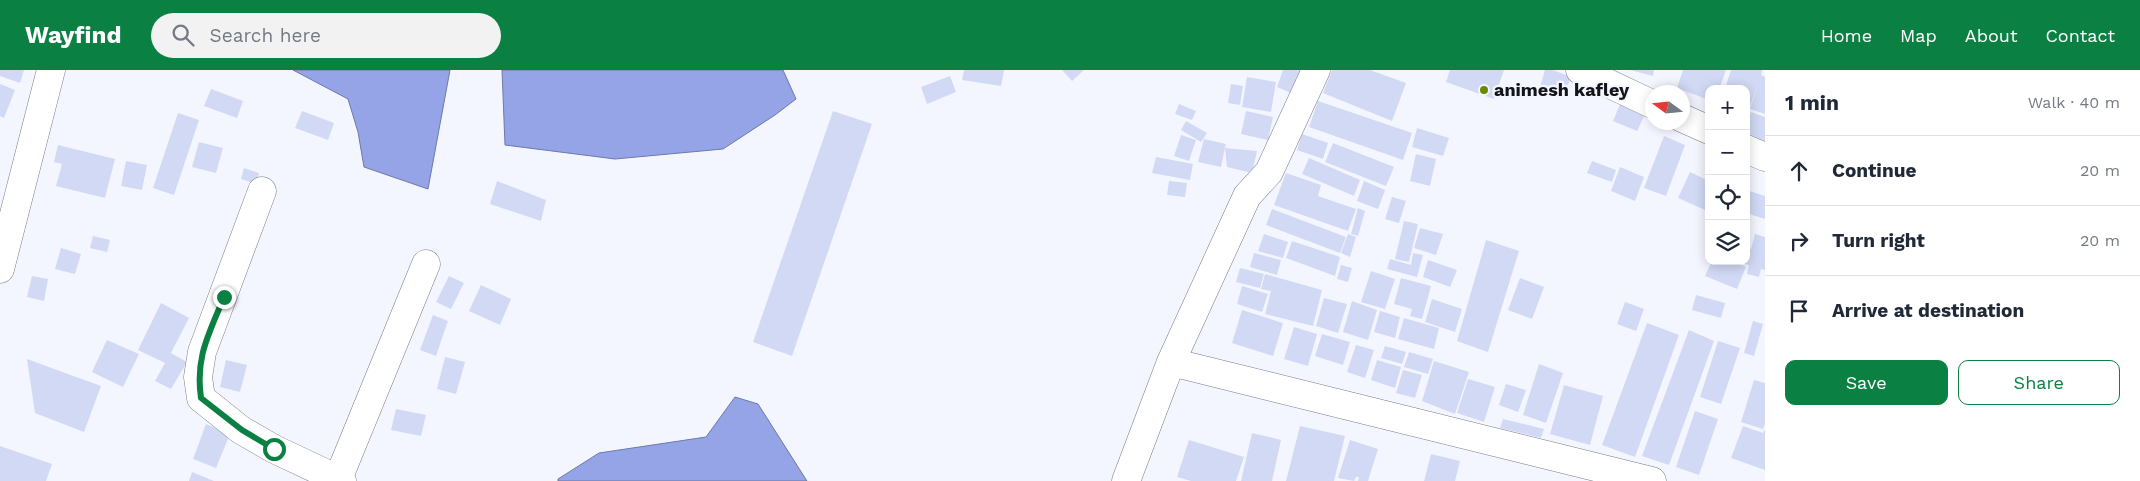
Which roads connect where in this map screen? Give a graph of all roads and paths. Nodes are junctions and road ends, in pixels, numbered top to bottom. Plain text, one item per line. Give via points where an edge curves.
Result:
1 (51, 70) edge
2 (1316, 70) edge
3 (1580, 70) edge
4 (1645, 101) edge
5 (1690, 122) edge
6 (1705, 128) edge
7 (1750, 151) edge
8 (1765, 157) edge
9 (262, 191) dead end
10 (426, 264) dead end
11 (0, 269) edge
12 (1171, 362) junction
13 (340, 480) edge
14 (1126, 481) edge
15 (1652, 481) edge

1 - 11 street
2 - 12 street via 1269,172 1247,196
3 - 4 street
5 - 6 street
7 - 8 street
9 - 13 street via 202,352 198,377 201,398 242,430 274,449
10 - 13 street
12 - 14 street
12 - 15 street

